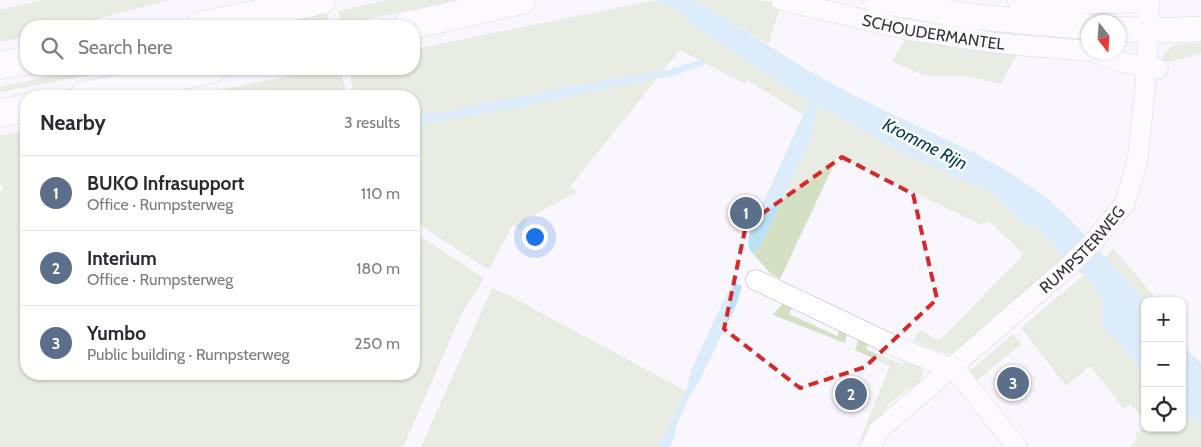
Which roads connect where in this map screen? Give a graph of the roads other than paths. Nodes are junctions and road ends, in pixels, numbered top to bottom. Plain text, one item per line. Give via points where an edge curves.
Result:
1 (322, 0) edge
2 (522, 0) edge
3 (781, 0) edge
4 (875, 0) edge
5 (1020, 0) edge
6 (1138, 0) edge
7 (1149, 0) edge
8 (228, 20) edge
9 (420, 23) edge
10 (1081, 26) edge
11 (1201, 29) edge
12 (1126, 30) edge
13 (1148, 31) junction
14 (1081, 50) edge
15 (1116, 60) edge
16 (20, 62) edge
17 (0, 65) edge
18 (1152, 68) junction
19 (184, 75) edge
20 (112, 90) edge
21 (20, 109) edge
22 (0, 113) edge
23 (756, 280) dead end
24 (951, 368) junction
25 (871, 447) edge
26 (1017, 447) edge

1 - 8 highway
2 - 9 highway
3 - 14 street, SCHOUDERMANTEL via 904,29
4 - 10 main road, SCHOUDERMANTEL via 967,16
5 - 6 main road
7 - 13 street, RUMPSTERWEG
11 - 13 main road
12 - 13 main road
13 - 18 street, RUMPSTERWEG
15 - 18 street
16 - 17 highway
18 - 24 street, RUMPSTERWEG via 1138,158 1125,203 1070,265
19 - 20 highway
21 - 22 highway
23 - 24 street via 900,349
24 - 25 street, RUMPSTERWEG via 878,431
24 - 26 street

